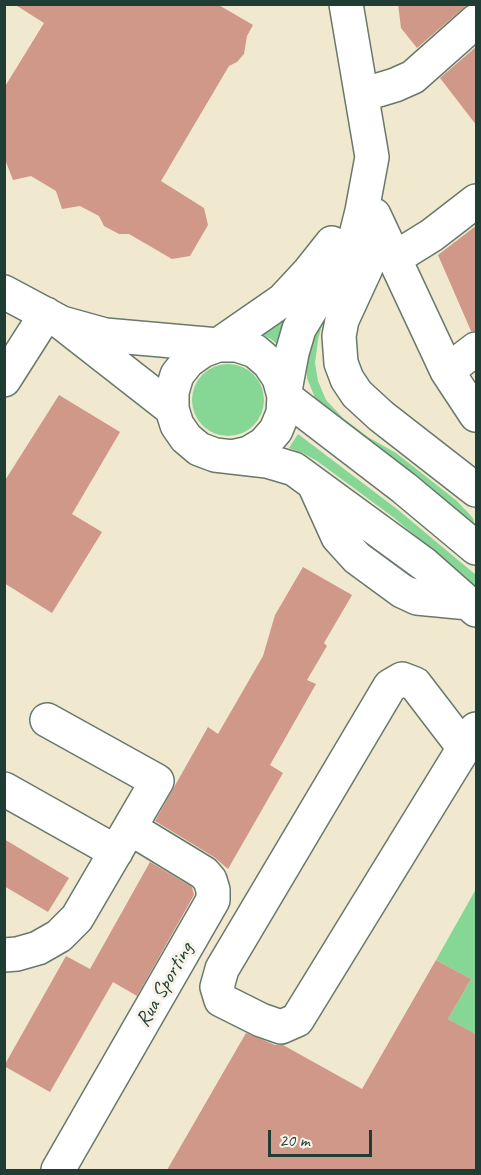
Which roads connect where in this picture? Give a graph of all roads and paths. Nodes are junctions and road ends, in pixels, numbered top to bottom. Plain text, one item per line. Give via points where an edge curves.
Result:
1 (346, 4) edge
2 (477, 21) edge
3 (362, 95) junction
4 (372, 156) junction
5 (477, 201) edge
6 (374, 215) junction
7 (396, 258) junction
8 (4, 291) edge
9 (54, 318) junction
10 (218, 345) junction
11 (477, 349) edge
12 (447, 370) junction
13 (4, 380) edge
14 (284, 396) junction
15 (172, 409) junction
16 (477, 415) edge
17 (231, 457) junction
18 (477, 490) edge
19 (477, 548) edge
20 (473, 606) edge
21 (47, 720) dead end
22 (470, 738) edge
23 (4, 789) edge
24 (123, 840) junction
25 (4, 955) edge
26 (58, 1170) edge

1 - 3 street
2 - 3 street via 413,77
3 - 4 street
4 - 6 street
4 - 10 street via 350,210 309,272 283,300
4 - 14 street via 356,235 300,329
5 - 7 street
6 - 7 street
6 - 18 street via 372,251 340,328 339,350 347,379 381,416
7 - 12 street
8 - 9 street
9 - 10 street via 105,335
9 - 13 street
9 - 15 street
10 - 14 street via 237,345 255,351 279,378
10 - 15 street via 188,361 177,375
11 - 12 street
12 - 16 street
14 - 17 street via 276,430 264,444
14 - 19 street
15 - 17 street via 177,425 199,449
17 - 20 street via 294,469 424,564
21 - 24 street via 157,781
22 - 22 street via 297,1020 281,1027 221,999 217,987 222,969 390,686 402,679 415,684
23 - 24 street, Rua Sporting
24 - 25 street via 77,918 64,931 38,948
24 - 26 street, Rua Sporting via 204,873 210,880 213,900

